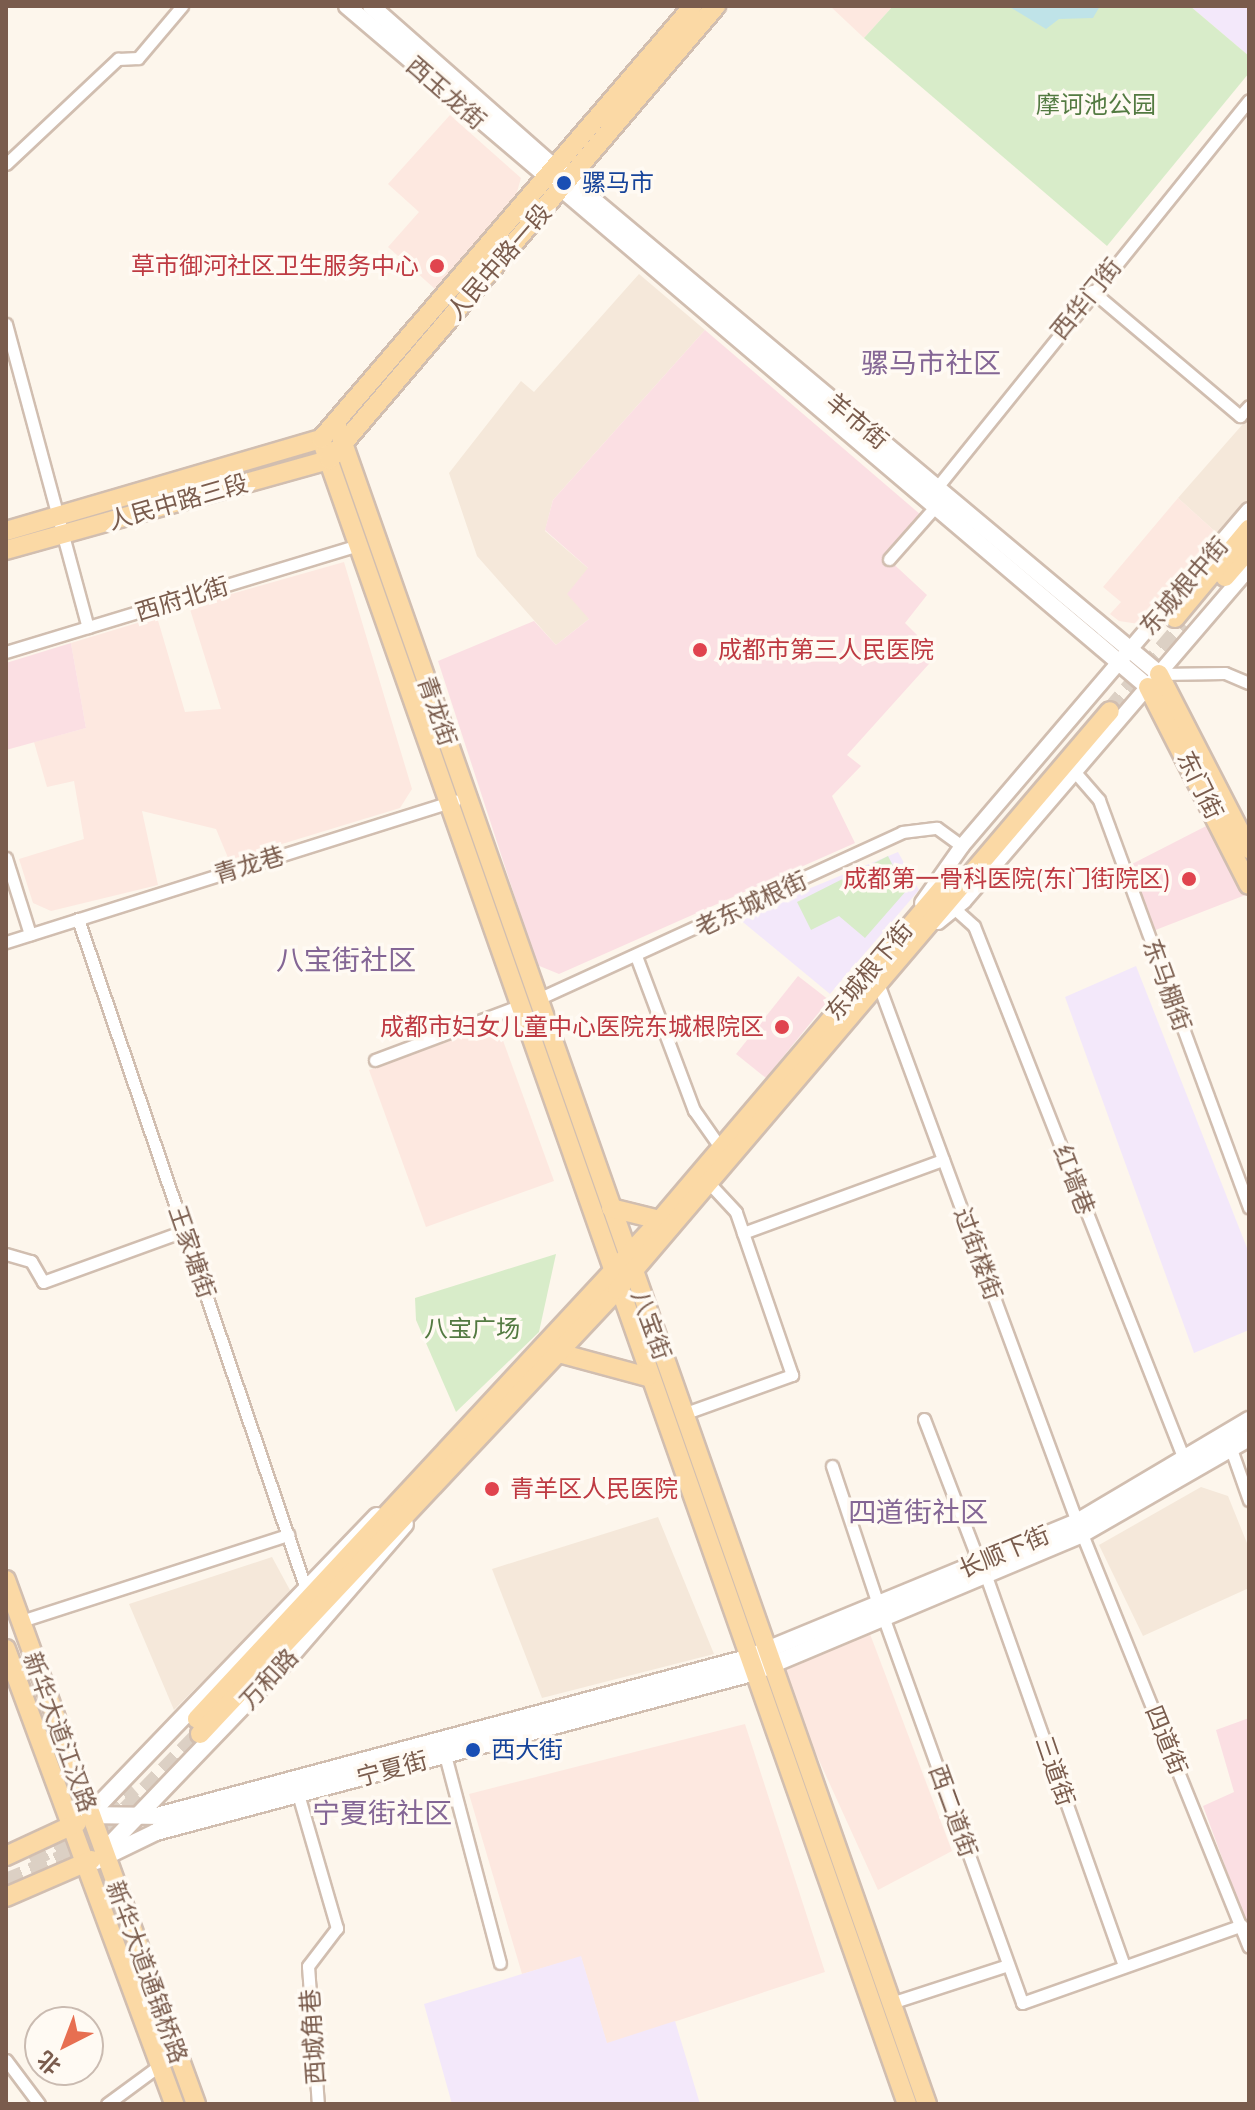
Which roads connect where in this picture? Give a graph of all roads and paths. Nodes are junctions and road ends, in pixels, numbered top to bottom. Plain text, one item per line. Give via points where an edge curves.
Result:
1 (182, 6) edge
2 (347, 6) edge
3 (371, 6) edge
4 (693, 6) edge
5 (716, 6) edge
6 (1249, 100) edge
7 (6, 164) edge
8 (557, 180) junction
9 (1092, 291) junction
10 (6, 324) edge
11 (1249, 406) edge
12 (336, 423) junction
13 (321, 439) junction
14 (343, 443) junction
15 (329, 460) junction
16 (933, 498) junction
17 (1249, 510) edge
18 (60, 526) junction
19 (1249, 529) edge
20 (6, 531) edge
21 (358, 545) junction
22 (1249, 549) edge
23 (6, 550) edge
24 (889, 559) dead end
25 (1249, 569) edge
26 (88, 627) junction
27 (6, 652) edge
28 (1124, 656) junction
29 (1154, 681) junction
30 (1249, 683) edge
31 (1106, 707) tunnel mouth
32 (1074, 771) junction
33 (467, 796) junction
34 (448, 802) junction
35 (962, 846) junction
36 (1249, 849) edge
37 (6, 858) edge
38 (1249, 885) edge
39 (955, 909) junction
40 (78, 919) junction
41 (916, 931) junction
42 (30, 934) junction
43 (6, 942) edge
44 (636, 956) junction
45 (879, 986) junction
46 (538, 999) junction
47 (519, 1006) junction
48 (375, 1060) dead end
49 (720, 1147) junction
50 (943, 1160) junction
51 (709, 1183) junction
52 (1249, 1207) edge
53 (611, 1208) junction
54 (659, 1220) junction
55 (184, 1231) junction
56 (743, 1233) junction
57 (6, 1254) edge
58 (629, 1264) junction
59 (614, 1281) junction
60 (559, 1353) junction
61 (648, 1377) junction
62 (683, 1414) junction
63 (924, 1419) dead end
64 (1249, 1420) edge
65 (1249, 1438) edge
66 (1231, 1449) junction
67 (1184, 1459) junction
68 (832, 1466) dead end
69 (418, 1492) junction
70 (1249, 1500) edge
71 (1079, 1528) junction
72 (288, 1535) junction
73 (982, 1569) junction
74 (6, 1580) edge
75 (305, 1586) junction
76 (881, 1612) junction
77 (21, 1621) junction
78 (6, 1649) edge
79 (768, 1658) junction
80 (749, 1666) junction
81 (196, 1729) tunnel mouth
82 (445, 1755) junction
83 (298, 1794) junction
84 (89, 1815) junction
85 (137, 1817) junction
86 (70, 1828) junction
87 (102, 1849) junction
88 (6, 1856) edge
89 (80, 1858) junction
90 (6, 1897) edge
91 (1242, 1925) junction
92 (1249, 1947) edge
93 (500, 1963) dead end
94 (1008, 1965) junction
95 (1124, 1966) junction
96 (891, 2003) junction
97 (6, 2060) edge
98 (160, 2065) junction
99 (39, 2104) edge
100 (107, 2104) edge
101 (174, 2104) edge
102 (196, 2104) edge
103 (318, 2104) edge
104 (907, 2104) edge
105 (927, 2104) edge

1 - 7 street via 138,58 118,59
2 - 8 main road, 西玉龙街
3 - 8 main road, 西玉龙街
4 - 8 main road, 人民中路一段
5 - 8 main road, 人民中路一段
6 - 9 street, 西华门街
8 - 12 main road, 人民中路一段
8 - 14 main road, 人民中路一段
8 - 16 main road, 羊市街
9 - 11 street via 1240,416
9 - 16 street, 西华门街
10 - 18 street
12 - 13 main road
12 - 14 main road, 青龙街
13 - 15 main road, 青龙街
13 - 18 main road, 人民中路三段
14 - 15 main road
14 - 33 main road, 青龙街
15 - 18 main road, 人民中路三段
15 - 21 main road, 青龙街
16 - 24 street, 西华门街
16 - 28 main road, 羊市街
17 - 28 street, 东城根中街
18 - 20 main road, 人民中路三段
18 - 23 main road, 人民中路三段
18 - 26 street
19 - 22 main road via 1179,621
21 - 26 street, 西府北街
21 - 34 main road, 青龙街
25 - 29 street, 东城根中街
26 - 27 street, 西府北街
28 - 29 main road, 羊市街
28 - 35 street, 东城根下街
29 - 30 street via 1225,673
29 - 32 street, 东城根下街
29 - 36 main road, 东门街
29 - 38 main road, 东门街
31 - 41 main road
32 - 39 street, 东城根下街
32 - 52 street, 东马棚街 via 1099,800
33 - 34 street, 青龙巷
33 - 46 main road, 青龙街
34 - 40 street, 青龙巷
34 - 47 main road, 青龙街
35 - 41 street, 东城根下街
35 - 44 street, 老东城根街 via 937,828 902,832
37 - 42 street
39 - 41 street, 东城根下街
39 - 67 street, 红墙巷 via 974,926
40 - 42 street, 青龙巷
40 - 55 street, 王家塘街
41 - 45 main road, 东城根下街
41 - 49 main road, 东城根下街
42 - 43 street, 青龙巷
44 - 46 street, 老东城根街
44 - 49 street via 694,1110
45 - 50 street, 过街楼街
45 - 51 main road, 东城根下街
46 - 53 main road, 八宝街
47 - 48 street
47 - 59 main road, 八宝街
49 - 54 main road, 东城根下街
50 - 56 street
50 - 71 street, 过街楼街
51 - 56 street via 736,1212
51 - 58 main road, 东城根下街
53 - 54 main road
53 - 58 main road, 八宝街
54 - 58 main road, 东城根下街
55 - 57 street via 43,1282 31,1261
55 - 72 street, 王家塘街
56 - 62 street via 792,1375
58 - 59 main road, 万和路
58 - 62 main road, 八宝街
59 - 60 main road, 万和路
59 - 61 main road, 八宝街
59 - 69 main road, 万和路
60 - 61 main road
60 - 69 main road, 万和路
61 - 80 main road, 八宝街
62 - 79 main road, 八宝街
63 - 73 street, 三道街
64 - 67 main road, 长顺下街
65 - 66 main road, 长顺下街
66 - 70 street
66 - 71 main road, 长顺下街
67 - 71 main road, 长顺下街
68 - 76 street, 西二道街
69 - 75 main road, 万和路 via 354,1535
69 - 81 main road, 万和路
69 - 85 main road, 万和路 via 384,1555
71 - 73 main road, 长顺下街
71 - 91 street, 四道街
72 - 75 street, 王家塘街
72 - 77 street
73 - 76 main road, 长顺下街
73 - 95 street, 三道街
74 - 77 main road, 新华大道江汉路
75 - 84 main road, 万和路
76 - 79 main road, 长顺下街
76 - 94 street, 西二道街
77 - 84 main road, 新华大道江汉路
78 - 86 main road, 新华大道江汉路
79 - 80 main road, 长顺下街
79 - 96 main road
80 - 82 main road, 宁夏街
80 - 85 main road, 宁夏街
80 - 104 main road
82 - 83 main road, 宁夏街
82 - 93 street
83 - 87 main road, 宁夏街
83 - 103 street, 西城角巷 via 337,1928 308,1966
84 - 85 main road, 宁夏街
84 - 86 main road
84 - 87 main road, 新华大道江汉路
85 - 87 main road, 万和路
86 - 88 main road
86 - 89 main road, 新华大道江汉路
87 - 89 main road
87 - 102 main road, 新华大道通锦桥路
89 - 90 main road
89 - 98 main road, 新华大道通锦桥路
91 - 92 street, 四道街
91 - 95 street
94 - 95 street, 西二道街 via 1022,2003
94 - 96 street
96 - 105 main road
97 - 99 street
98 - 100 street
98 - 101 main road, 新华大道通锦桥路

